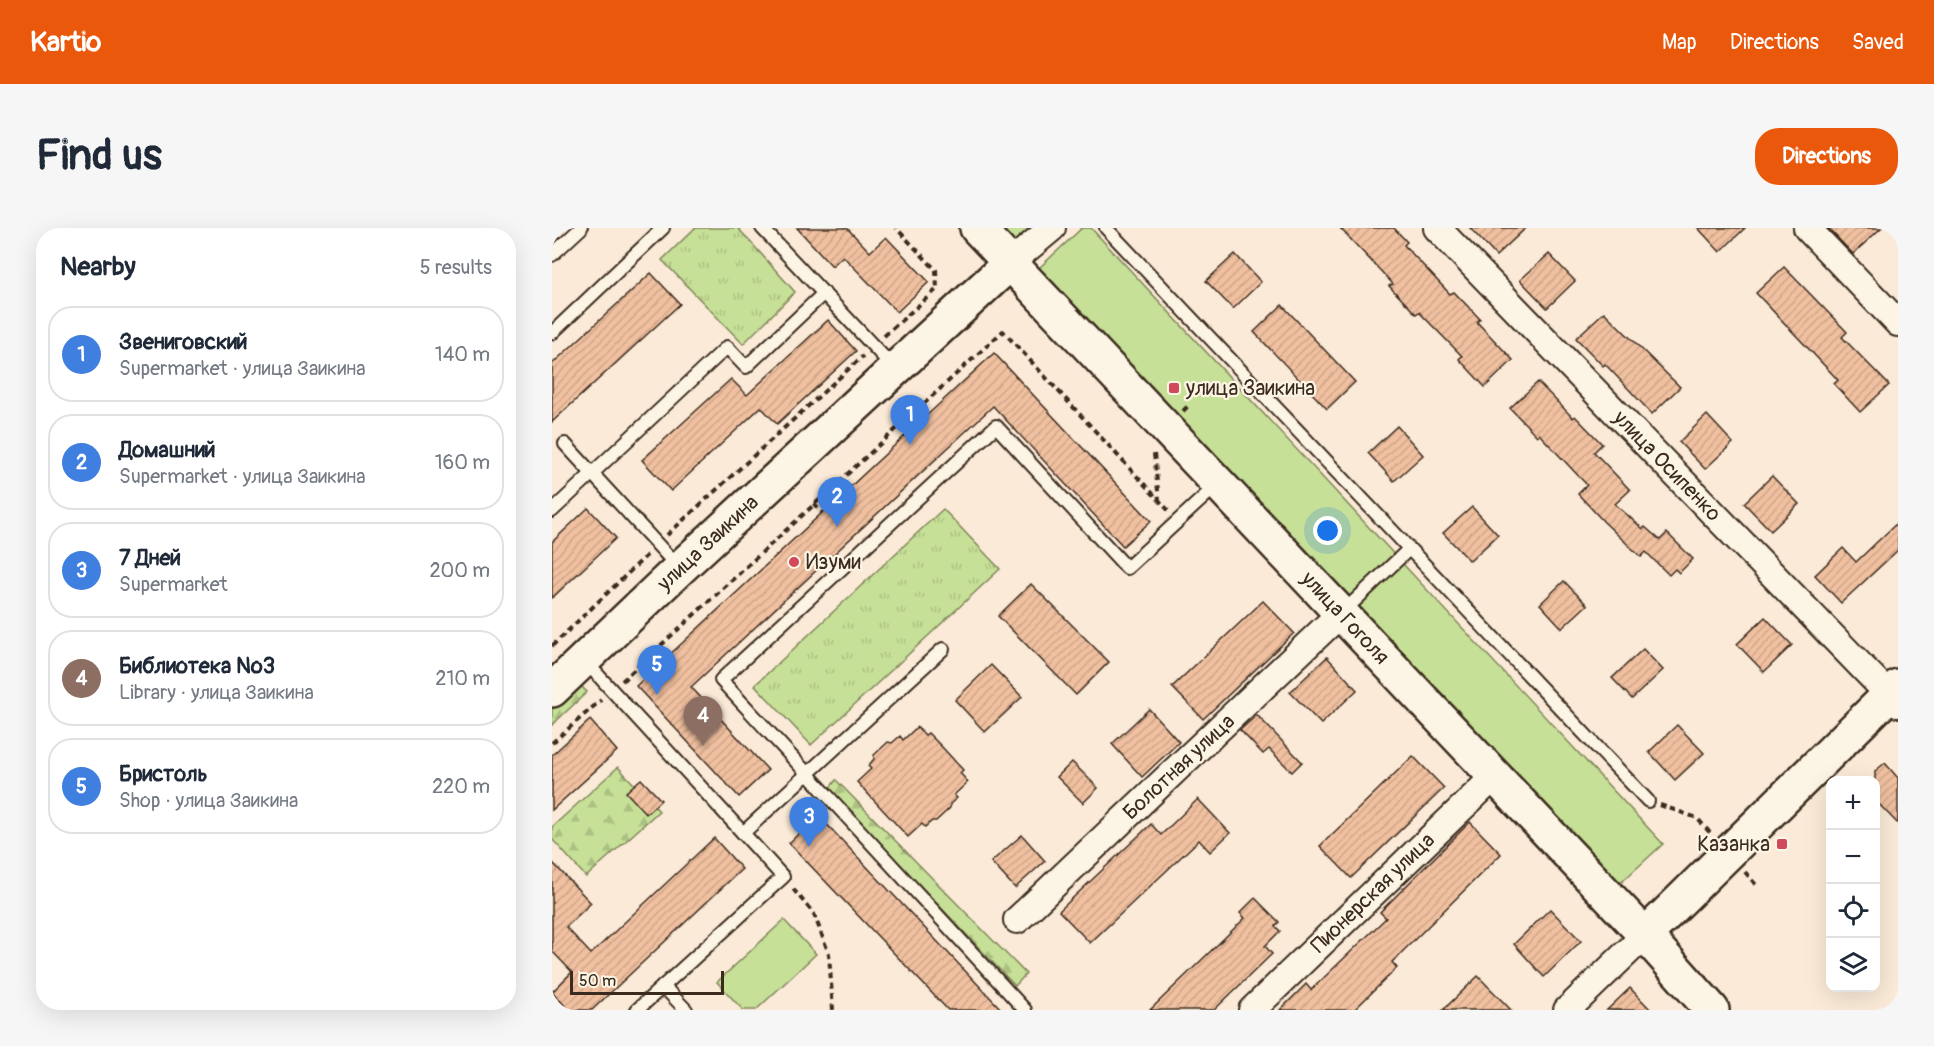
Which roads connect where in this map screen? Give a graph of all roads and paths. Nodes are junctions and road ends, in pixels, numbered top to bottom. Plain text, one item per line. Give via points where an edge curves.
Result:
1 (581, 228) edge
2 (762, 228) edge
3 (896, 228) edge
4 (977, 228) edge
5 (1052, 228) edge
6 (1106, 228) edge
7 (1437, 228) edge
8 (1807, 228) edge
9 (657, 230) edge
10 (552, 255) edge
11 (1010, 263) junction
12 (824, 293) junction
13 (1898, 322) edge
14 (552, 333) edge
15 (873, 346) junction
16 (896, 370) junction
17 (566, 444) dead end
18 (592, 473) junction
19 (1218, 484) junction
20 (814, 504) junction
21 (552, 511) edge
22 (822, 513) dead end
23 (1178, 521) junction
24 (658, 545) junction
25 (1409, 549) junction
26 (679, 569) junction
27 (1341, 613) junction
28 (552, 646) edge
29 (943, 649) dead end
30 (584, 660) junction
31 (552, 690) edge
32 (611, 690) junction
33 (1895, 694) edge
34 (552, 743) edge
35 (807, 774) junction
36 (1495, 776) junction
37 (1648, 801) dead end
38 (743, 833) junction
39 (783, 877) junction
40 (1017, 920) dead end
41 (1645, 935) junction
42 (663, 986) junction
43 (637, 1010) edge
44 (686, 1010) edge
45 (832, 1010) edge
46 (1025, 1010) edge
47 (1252, 1010) edge
48 (1567, 1010) edge
49 (1712, 1010) edge

1 - 10 lane
2 - 12 lane
3 - 15 path via 936,270 937,289
4 - 11 main road, улица Гоголя
5 - 11 street, улица Заикина
6 - 25 lane
7 - 33 street, улица Осипенко
8 - 13 street
9 - 14 lane
11 - 16 main road, улица Заикина
11 - 19 main road, улица Гоголя
12 - 15 lane
12 - 18 lane via 746,367 727,347
15 - 16 lane
15 - 24 path
16 - 26 main road, улица Заикина
17 - 18 lane
18 - 21 lane
18 - 24 lane
19 - 23 lane
19 - 27 main road, улица Гоголя
20 - 22 path
20 - 23 path via 1003,331
20 - 32 path
23 - 35 lane via 1127,568 996,426 721,680
24 - 26 lane
24 - 28 path
25 - 27 lane
25 - 37 lane
26 - 30 main road, улица Заикина
27 - 36 main road, улица Гоголя
27 - 40 street, Болотная улица
29 - 35 lane
30 - 31 main road, улица Заикина
30 - 32 lane
32 - 34 path
32 - 38 lane
33 - 41 main road
35 - 38 lane
35 - 46 lane
36 - 41 main road, улица Гоголя
36 - 47 street, Пионерская улица
38 - 39 lane
39 - 42 lane
39 - 45 path via 814,914 829,954
41 - 48 street
41 - 49 main road, улица Гоголя
42 - 43 lane
42 - 44 lane

